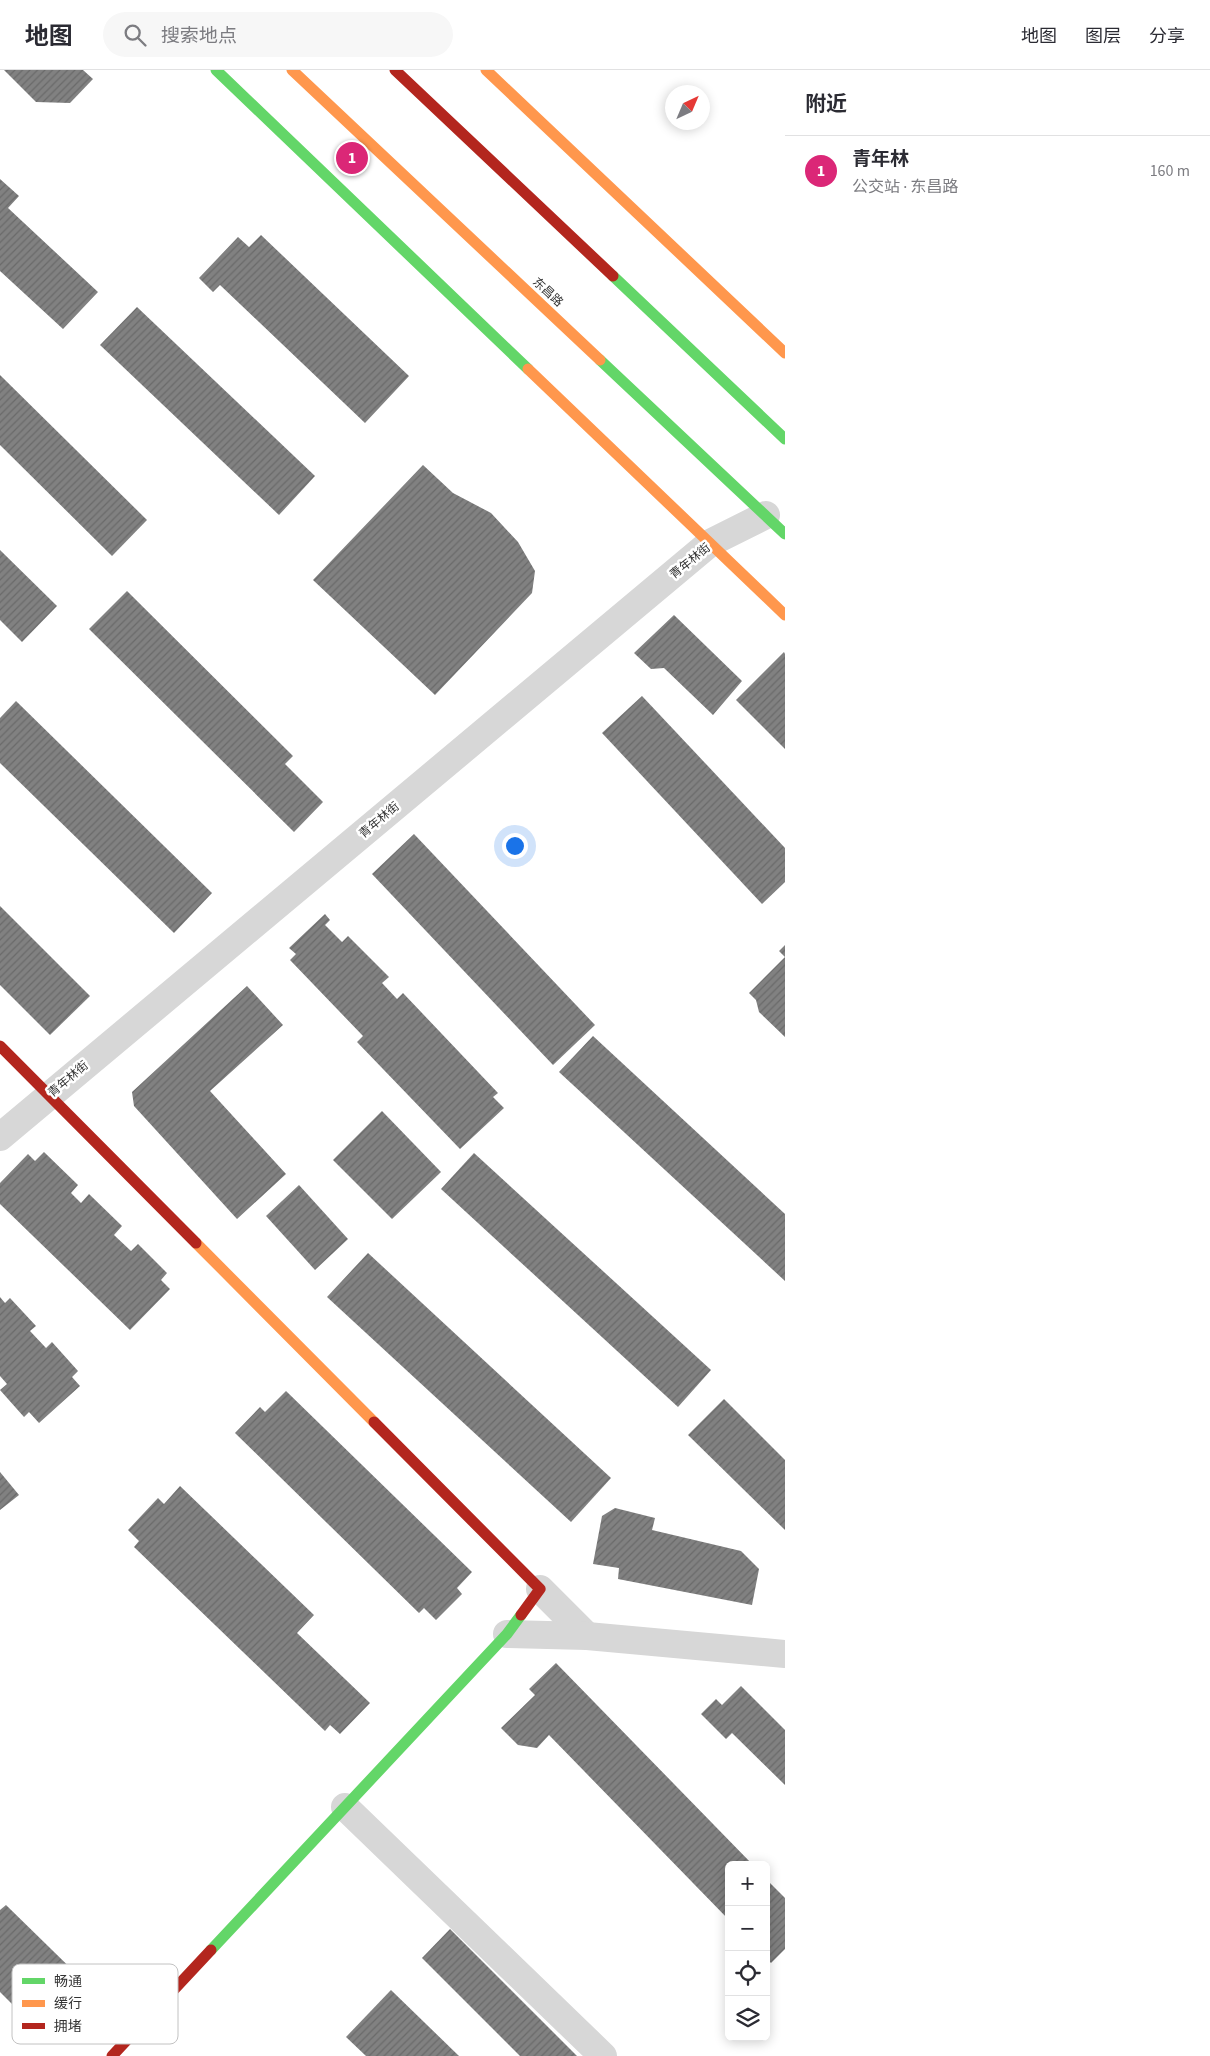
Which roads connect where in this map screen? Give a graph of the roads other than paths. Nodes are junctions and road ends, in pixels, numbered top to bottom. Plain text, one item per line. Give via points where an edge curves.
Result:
1 (216, 70) edge
2 (292, 70) edge
3 (395, 70) edge
4 (486, 70) edge
5 (785, 352) edge
6 (785, 440) edge
7 (775, 524) edge
8 (710, 543) junction
9 (785, 615) edge
10 (0, 1046) edge
11 (49, 1096) junction
12 (0, 1137) edge
13 (540, 1588) junction
14 (507, 1634) junction
15 (587, 1636) junction
16 (785, 1654) edge
17 (345, 1807) junction
18 (178, 1985) edge
19 (123, 2044) edge
20 (112, 2056) edge
21 (603, 2056) edge

1 - 8 street
2 - 7 street, 东昌路
3 - 6 street
4 - 5 street
7 - 8 street, 青年林街
8 - 9 street
8 - 11 street, 青年林街
10 - 11 street
11 - 12 street, 青年林街
11 - 13 street
13 - 14 street
13 - 15 street
14 - 15 street
14 - 17 street
15 - 16 street
17 - 18 street
17 - 21 street
19 - 20 street

